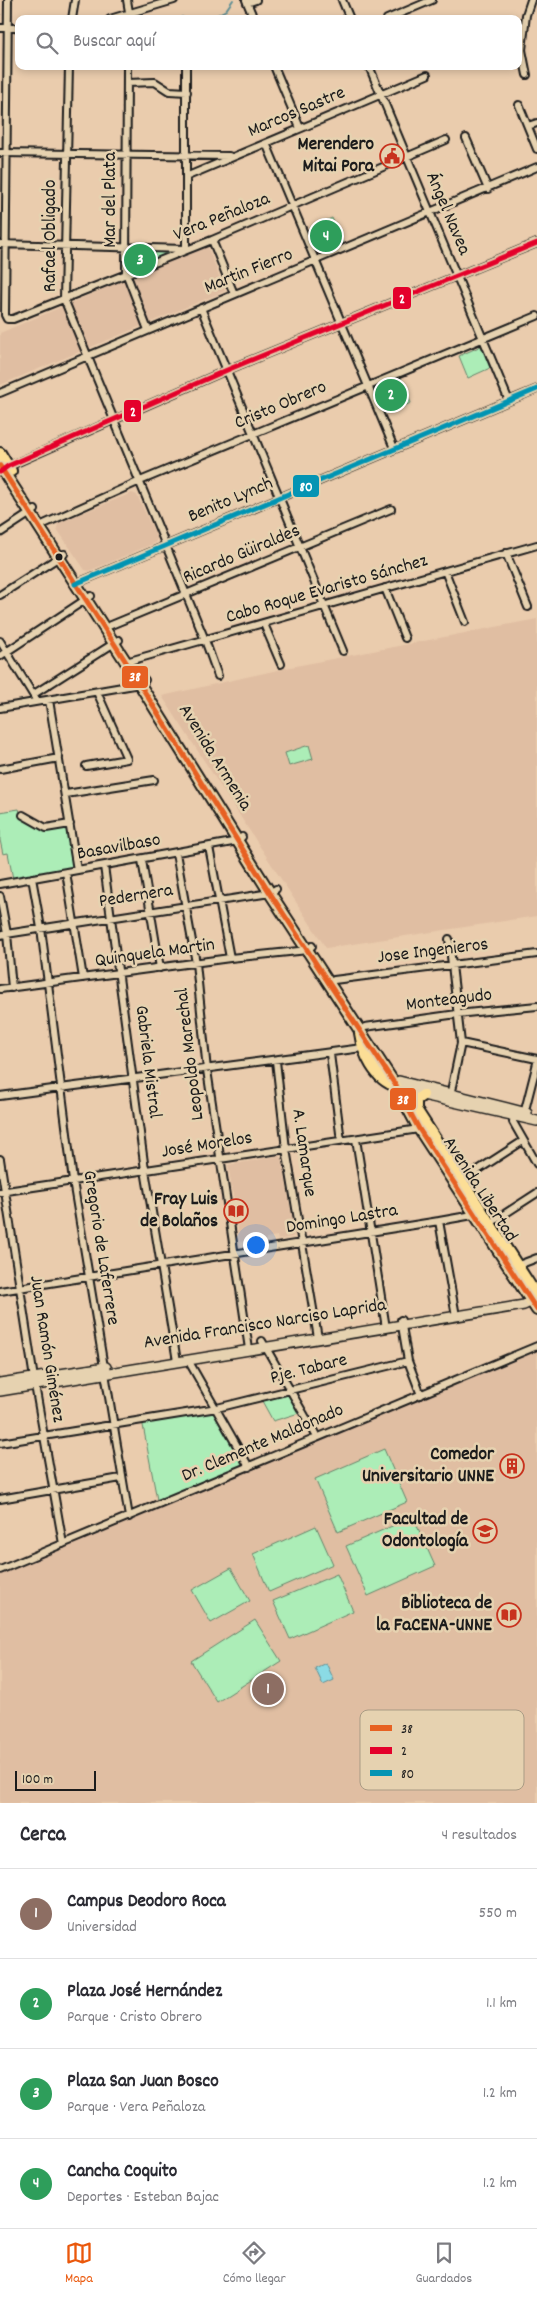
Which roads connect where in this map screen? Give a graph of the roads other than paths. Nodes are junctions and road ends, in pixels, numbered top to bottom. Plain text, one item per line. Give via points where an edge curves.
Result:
1 (8, 0) edge
2 (75, 0) edge
3 (127, 0) edge
4 (172, 0) edge
5 (256, 0) edge
6 (342, 0) edge
7 (432, 0) edge
8 (531, 0) edge
9 (247, 2) edge
10 (129, 12) junction
11 (73, 15) edge
12 (121, 15) edge
13 (252, 15) edge
14 (348, 15) edge
15 (396, 15) edge
16 (0, 28) edge
17 (8, 28) junction
18 (15, 28) edge
19 (69, 70) edge
20 (127, 70) edge
21 (186, 70) edge
22 (276, 70) edge
23 (371, 70) edge
24 (426, 75) dead end
25 (527, 75) dead end
26 (127, 83) junction
27 (187, 92) junction
28 (381, 94) junction
29 (519, 105) dead end
30 (537, 123) edge
31 (528, 126) junction
32 (300, 128) junction
33 (466, 138) dead end
34 (446, 140) dead end
35 (266, 143) junction
36 (537, 149) edge
37 (3, 153) edge
38 (66, 153) junction
39 (126, 154) junction
40 (187, 156) junction
41 (234, 156) junction
42 (407, 157) junction
43 (537, 167) edge
44 (188, 176) junction
45 (488, 189) junction
46 (292, 205) junction
47 (430, 214) junction
48 (212, 240) junction
49 (2, 244) edge
50 (537, 244) edge
51 (65, 245) junction
52 (125, 246) junction
53 (186, 248) junction
54 (316, 261) junction
55 (126, 273) junction
56 (457, 276) junction
57 (234, 294) junction
58 (64, 299) junction
59 (201, 308) junction
60 (537, 316) edge
61 (342, 323) junction
62 (148, 330) junction
63 (483, 338) junction
64 (87, 356) junction
65 (228, 370) junction
66 (368, 386) junction
67 (537, 389) edge
68 (0, 393) edge
69 (509, 401) junction
70 (113, 419) junction
71 (254, 434) junction
72 (394, 448) junction
73 (0, 453) edge
74 (3, 469) edge
75 (140, 481) junction
76 (281, 497) junction
77 (392, 509) dead end
78 (33, 512) junction
79 (42, 526) junction
80 (0, 533) edge
81 (165, 545) junction
82 (537, 545) edge
83 (301, 547) junction
84 (506, 553) junction
85 (61, 556) junction
86 (445, 571) junction
87 (78, 582) junction
88 (385, 588) junction
89 (0, 595) edge
90 (185, 595) junction
91 (89, 598) junction
92 (326, 605) junction
93 (528, 607) dead end
94 (465, 622) dead end
95 (264, 624) junction
96 (107, 627) junction
97 (405, 638) dead end
98 (205, 640) junction
99 (0, 641) edge
100 (116, 642) junction
101 (343, 650) dead end
102 (7, 651) junction
103 (0, 656) edge
104 (128, 661) junction
105 (281, 664) dead end
106 (218, 676) dead end
107 (142, 682) junction
108 (97, 692) junction
109 (34, 694) junction
110 (49, 700) junction
111 (36, 702) junction
112 (0, 708) edge
113 (60, 758) junction
114 (86, 766) dead end
115 (0, 770) edge
116 (154, 780) dead end
117 (66, 794) junction
118 (23, 815) dead end
119 (70, 824) junction
120 (240, 839) junction
121 (209, 847) junction
122 (176, 853) junction
123 (142, 860) junction
124 (104, 866) junction
125 (77, 870) junction
126 (66, 872) junction
127 (32, 878) junction
128 (0, 884) edge
129 (273, 891) junction
130 (0, 896) edge
131 (218, 899) junction
132 (185, 905) junction
133 (150, 910) junction
134 (112, 916) junction
135 (75, 922) junction
136 (41, 928) junction
137 (3, 934) edge
138 (449, 939) dead end
139 (310, 948) junction
140 (537, 954) edge
141 (230, 958) junction
142 (196, 963) junction
143 (452, 964) junction
144 (160, 968) junction
145 (120, 974) junction
146 (83, 978) junction
147 (334, 980) junction
148 (47, 984) junction
149 (12, 988) junction
150 (0, 989) edge
151 (536, 1006) edge
152 (457, 1014) junction
153 (362, 1028) junction
154 (461, 1043) junction
155 (362, 1048) junction
156 (330, 1054) junction
157 (276, 1061) junction
158 (537, 1061) edge
159 (207, 1070) junction
160 (134, 1078) junction
161 (400, 1086) junction
162 (60, 1088) junction
163 (423, 1094) junction
164 (0, 1096) edge
165 (450, 1097) junction
166 (416, 1110) junction
167 (519, 1114) junction
168 (537, 1115) edge
169 (537, 1121) edge
170 (419, 1129) junction
171 (356, 1139) junction
172 (342, 1141) junction
173 (523, 1141) junction
174 (286, 1149) junction
175 (0, 1159) edge
176 (219, 1159) junction
177 (537, 1164) edge
178 (145, 1170) junction
179 (73, 1182) junction
180 (461, 1182) junction
181 (2, 1192) edge
182 (537, 1194) edge
183 (477, 1212) junction
184 (439, 1221) junction
185 (489, 1224) junction
186 (370, 1231) junction
187 (301, 1242) junction
188 (233, 1252) junction
189 (537, 1258) edge
190 (160, 1264) junction
191 (516, 1266) junction
192 (88, 1277) junction
193 (20, 1288) junction
194 (0, 1291) edge
195 (532, 1299) edge
196 (456, 1314) junction
197 (402, 1322) junction
198 (386, 1325) junction
199 (317, 1335) junction
200 (263, 1344) junction
201 (248, 1346) junction
202 (537, 1346) edge
203 (177, 1358) junction
204 (188, 1360) junction
205 (408, 1361) junction
206 (105, 1370) junction
207 (35, 1381) junction
208 (0, 1383) edge
209 (0, 1391) edge
210 (290, 1391) junction
211 (422, 1395) junction
212 (218, 1408) junction
213 (112, 1425) junction
214 (44, 1436) junction
215 (318, 1437) junction
216 (0, 1443) edge
217 (250, 1467) junction
218 (121, 1478) junction
219 (54, 1491) junction
220 (0, 1499) edge
221 (128, 1517) junction
222 (63, 1544) junction
223 (0, 1570) edge

1 - 17 street
2 - 11 street
3 - 10 street
4 - 10 street
5 - 9 street
6 - 14 street
7 - 15 street
8 - 25 street via 522,50
9 - 13 street
10 - 12 street
16 - 17 street
17 - 18 street
17 - 37 street
19 - 38 street, Rafael Obligado
20 - 26 street, Mar del Plata
21 - 27 street
22 - 32 street
23 - 28 street, Ángel Navea
24 - 28 street, Marcos Sastre
26 - 27 street via 155,82 169,91
26 - 39 street, Mar del Plata
27 - 40 street
28 - 32 street, Marcos Sastre
28 - 42 street, Ángel Navea
29 - 31 street
30 - 31 street
31 - 36 street
32 - 35 street, Marcos Sastre
33 - 45 street
34 - 42 street, Vera Peñaloza
35 - 41 street, Marcos Sastre
35 - 46 street
37 - 38 street, Marcos Sastre
37 - 49 street
38 - 39 street, Marcos Sastre
38 - 51 street, Rafael Obligado
39 - 40 street, Marcos Sastre
39 - 52 street, Mar del Plata
40 - 41 street, Marcos Sastre
40 - 44 street
41 - 44 street, Marcos Sastre
42 - 46 street, Vera Peñaloza
42 - 47 street, Ángel Navea
43 - 45 street, Martin Fierro
44 - 53 street
45 - 47 street, Martin Fierro
46 - 48 street, Vera Peñaloza
46 - 54 street
47 - 54 street, Martin Fierro
47 - 56 street, Ángel Navea
48 - 53 street, Vera Peñaloza
48 - 57 street
49 - 51 street
49 - 58 street, Vera Peñaloza via 5,315 8,319
50 - 56 street
51 - 52 street
51 - 58 street, Rafael Obligado
52 - 53 street
52 - 55 street, Mar del Plata
53 - 55 street, Vera Peñaloza
54 - 57 street, Martin Fierro
54 - 61 street
55 - 58 street, Vera Peñaloza
55 - 62 street, Mar del Plata
56 - 61 street
56 - 63 street, Ángel Navea
57 - 59 street, Martin Fierro
58 - 64 street, Rafael Obligado
59 - 62 street, Martin Fierro
59 - 65 street
60 - 63 street, Cristo Obrero
61 - 65 street
61 - 66 street
62 - 64 street, Martin Fierro
63 - 66 street, Cristo Obrero
63 - 69 street, Ángel Navea
64 - 68 street, Martin Fierro
64 - 70 street, Rafael Obligado
65 - 70 street
65 - 71 street
66 - 71 street, Cristo Obrero
66 - 72 street
67 - 69 street, Benito Lynch
69 - 72 street, Benito Lynch
70 - 74 street
70 - 75 street, Rafael Obligado
71 - 75 street, Cristo Obrero
71 - 76 street
72 - 76 street, Benito Lynch
73 - 74 main road, Avenida Armenia
74 - 78 main road, Avenida Armenia
75 - 79 street, Cristo Obrero
75 - 81 street, Rafael Obligado
76 - 81 street, Benito Lynch
76 - 83 street
77 - 83 street, Ricardo Güiraldes
78 - 79 main road, Avenida Armenia
78 - 80 street
79 - 85 main road, Avenida Armenia
81 - 87 street, Benito Lynch
81 - 90 street, Rafael Obligado
82 - 84 street, Cabo Roque Evaristo Sánchez
83 - 90 street, Ricardo Güiraldes
83 - 92 street
84 - 86 street, Cabo Roque Evaristo Sánchez
84 - 93 street
85 - 87 main road, Avenida Armenia
85 - 89 street
86 - 88 street, Cabo Roque Evaristo Sánchez
86 - 94 street
87 - 91 main road, Avenida Armenia
88 - 92 street, Cabo Roque Evaristo Sánchez
88 - 97 street
90 - 96 street, Ricardo Güiraldes
90 - 98 street, Rafael Obligado
91 - 96 main road, Avenida Armenia
91 - 102 street
92 - 95 street, Cabo Roque Evaristo Sánchez
92 - 101 street
95 - 98 street, Cabo Roque Evaristo Sánchez
95 - 105 street
96 - 100 main road, Avenida Armenia
98 - 104 street, Cabo Roque Evaristo Sánchez
98 - 106 street, Rafael Obligado
99 - 102 street
100 - 104 main road, Avenida Armenia
100 - 109 street
102 - 103 street
102 - 109 street
104 - 107 main road, Avenida Armenia
107 - 108 street
107 - 120 main road, Avenida Armenia
108 - 110 street
108 - 114 street via 127,759
109 - 111 street
110 - 111 street
110 - 113 street
111 - 112 street
113 - 115 street
113 - 117 street
116 - 117 street
117 - 119 street
118 - 119 street via 46,828
119 - 125 street
120 - 121 street, Basavilbaso
120 - 129 main road, Avenida Armenia
121 - 122 street, Basavilbaso
121 - 131 street
122 - 123 street, Basavilbaso
122 - 132 street, Leopoldo Marechal
123 - 124 street, Basavilbaso
123 - 133 street
124 - 125 street, Basavilbaso
124 - 134 street, Gabriela Mistral
125 - 126 street, Basavilbaso
126 - 127 street, Basavilbaso
126 - 135 street
127 - 128 street, Basavilbaso
127 - 136 street, Gregorio de Laferrere
129 - 131 street, Pedernera
129 - 139 main road, Avenida Armenia
130 - 137 street
131 - 132 street, Pedernera
131 - 141 street
132 - 133 street, Pedernera
132 - 142 street, Leopoldo Marechal
133 - 134 street, Pedernera
133 - 144 street
134 - 135 street, Pedernera
134 - 145 street, Gabriela Mistral
135 - 136 street, Pedernera
135 - 146 street
136 - 137 street, Pedernera
136 - 148 street, Gregorio de Laferrere
137 - 149 street
138 - 143 street
139 - 141 street, Quinquela Martin
139 - 147 main road, Avenida Armenia
139 - 153 main road, Avenida Armenia
140 - 143 street, Jose Ingenieros
141 - 142 street, Quinquela Martin
142 - 144 street, Quinquela Martin
142 - 159 street, Leopoldo Marechal
143 - 147 street, Jose Ingenieros
143 - 152 street
144 - 145 street, Quinquela Martin
145 - 146 street, Quinquela Martin
145 - 160 street, Gabriela Mistral
146 - 148 street, Quinquela Martin
147 - 153 main road, Avenida Armenia
148 - 149 street, Quinquela Martin
148 - 162 street, Gregorio de Laferrere
149 - 150 street, Quinquela Martin
151 - 152 street, Monteagudo
152 - 153 street, Monteagudo
152 - 154 street
153 - 155 main road
153 - 161 main road, Avenida Armenia
154 - 158 street
154 - 165 street
155 - 156 street
155 - 161 main road via 382,1081
156 - 157 street
156 - 172 street
157 - 159 street
157 - 174 street, A. Lamarque
158 - 167 street
159 - 160 street
159 - 176 street, Leopoldo Marechal
160 - 162 street
160 - 178 street, Gabriela Mistral
161 - 163 main road
161 - 165 main road
161 - 166 main road, Avenida Libertad
161 - 170 main road, Avenida Libertad
162 - 164 street
162 - 179 street, Gregorio de Laferrere
163 - 165 main road
163 - 166 main road via 416,1100
165 - 167 main road
166 - 180 main road, Avenida Libertad
167 - 168 main road
167 - 169 main road
167 - 173 street via 513,1122
170 - 171 street, José Morelos
170 - 183 main road, Avenida Libertad
171 - 172 street, José Morelos
171 - 186 street
172 - 174 street, José Morelos
173 - 177 street
173 - 180 street
174 - 176 street, José Morelos
174 - 187 street, A. Lamarque
175 - 181 street, Juan Ramón Giménez
176 - 178 street, José Morelos
176 - 188 street, Leopoldo Marechal
178 - 179 street, José Morelos
178 - 190 street, Gabriela Mistral
179 - 181 street, José Morelos
179 - 192 street, Gregorio de Laferrere
180 - 183 main road, Avenida Libertad
181 - 193 street, Juan Ramón Giménez
182 - 185 street
183 - 184 street, Domingo Lastra
183 - 185 main road, Avenida Libertad
183 - 195 main road, Avenida Libertad
184 - 186 street, Domingo Lastra
184 - 196 street
185 - 191 main road, Avenida Libertad
186 - 187 street, Domingo Lastra
186 - 198 street
187 - 188 street, Domingo Lastra
187 - 199 street, A. Lamarque
188 - 190 street, Domingo Lastra
188 - 201 street, Leopoldo Marechal
189 - 191 street
190 - 192 street, Domingo Lastra
190 - 203 street, Gabriela Mistral
191 - 195 main road, Avenida Libertad
192 - 193 street, Domingo Lastra
192 - 206 street, Gregorio de Laferrere
193 - 194 street, Domingo Lastra
193 - 207 street, Juan Ramón Giménez
195 - 196 main road, Avenida Francisco Narciso Laprida
196 - 197 main road, Avenida Francisco Narciso Laprida
197 - 198 main road, Avenida Francisco Narciso Laprida
197 - 205 street
198 - 199 main road, Avenida Francisco Narciso Laprida
199 - 200 main road, Avenida Francisco Narciso Laprida
200 - 201 main road, Avenida Francisco Narciso Laprida
200 - 210 street
201 - 203 main road, Avenida Francisco Narciso Laprida
201 - 204 main road, Avenida Francisco Narciso Laprida
202 - 211 street, Dr. Clemente Maldonado
203 - 204 main road, Avenida Francisco Narciso Laprida
203 - 206 main road, Avenida Francisco Narciso Laprida
204 - 212 street
205 - 210 street, Pje. Tabare
205 - 211 street
206 - 207 main road, Avenida Francisco Narciso Laprida
206 - 213 street, Gregorio de Laferrere
207 - 208 main road, Avenida Francisco Narciso Laprida
207 - 209 main road, Avenida Francisco Narciso Laprida
207 - 214 street, Juan Ramón Giménez
210 - 212 street, Pje. Tabare
210 - 215 street
211 - 215 street, Dr. Clemente Maldonado
212 - 213 street, Pje. Tabare
212 - 217 street
213 - 214 street, Pje. Tabare
213 - 218 street, Gregorio de Laferrere
214 - 216 street, Pje. Tabare
214 - 219 street, Juan Ramón Giménez
215 - 217 street, Dr. Clemente Maldonado
217 - 221 street, Dr. Clemente Maldonado
218 - 219 street
218 - 221 street, Gregorio de Laferrere
219 - 220 street
219 - 222 street, Juan Ramón Giménez
221 - 222 street, Dr. Clemente Maldonado
222 - 223 street, Dr. Clemente Maldonado

